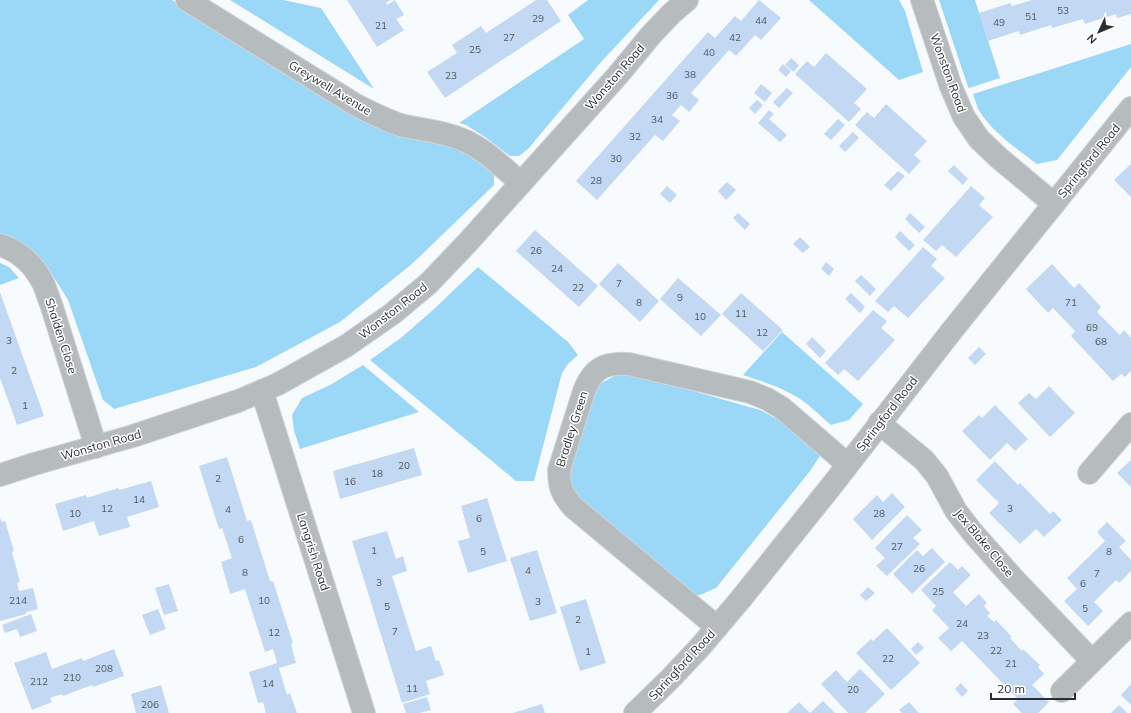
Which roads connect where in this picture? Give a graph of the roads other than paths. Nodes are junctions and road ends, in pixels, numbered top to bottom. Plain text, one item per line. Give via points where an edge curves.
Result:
1 (187, 0) edge
2 (687, 0) edge
3 (922, 0) edge
4 (1131, 108) edge
5 (521, 183) junction
6 (1054, 204) junction
7 (0, 245) edge
8 (262, 391) junction
9 (880, 423) junction
10 (1131, 424) edge
11 (96, 446) junction
12 (847, 464) junction
13 (1089, 473) dead end
14 (0, 475) edge
15 (1131, 623) edge
16 (717, 627) junction
17 (1092, 661) junction
18 (1062, 691) dead end
19 (364, 713) edge
20 (635, 713) edge

1 - 5 street, Greywell Avenue via 356,105 400,124 462,139 484,152
2 - 5 street, Wonston Road via 651,35
3 - 6 street, Wonston Road via 951,87 964,117 979,139
4 - 6 street, Springford Road
5 - 8 street, Wonston Road via 429,283 392,314 346,346
6 - 9 street, Springford Road
7 - 11 street, Shalden Close via 23,257 43,283
8 - 11 street, Wonston Road via 133,436
8 - 19 street, Langrish Road
9 - 12 street, Springford Road
9 - 17 street, Jex Blake Close via 924,460 973,533
10 - 13 street
11 - 14 street, Wonston Road
12 - 16 street, Springford Road
12 - 16 street, Bradley Green via 782,408 750,392 616,363 605,366 588,380 559,470 559,483 564,497
15 - 17 street
16 - 20 street, Springford Road
17 - 18 street

